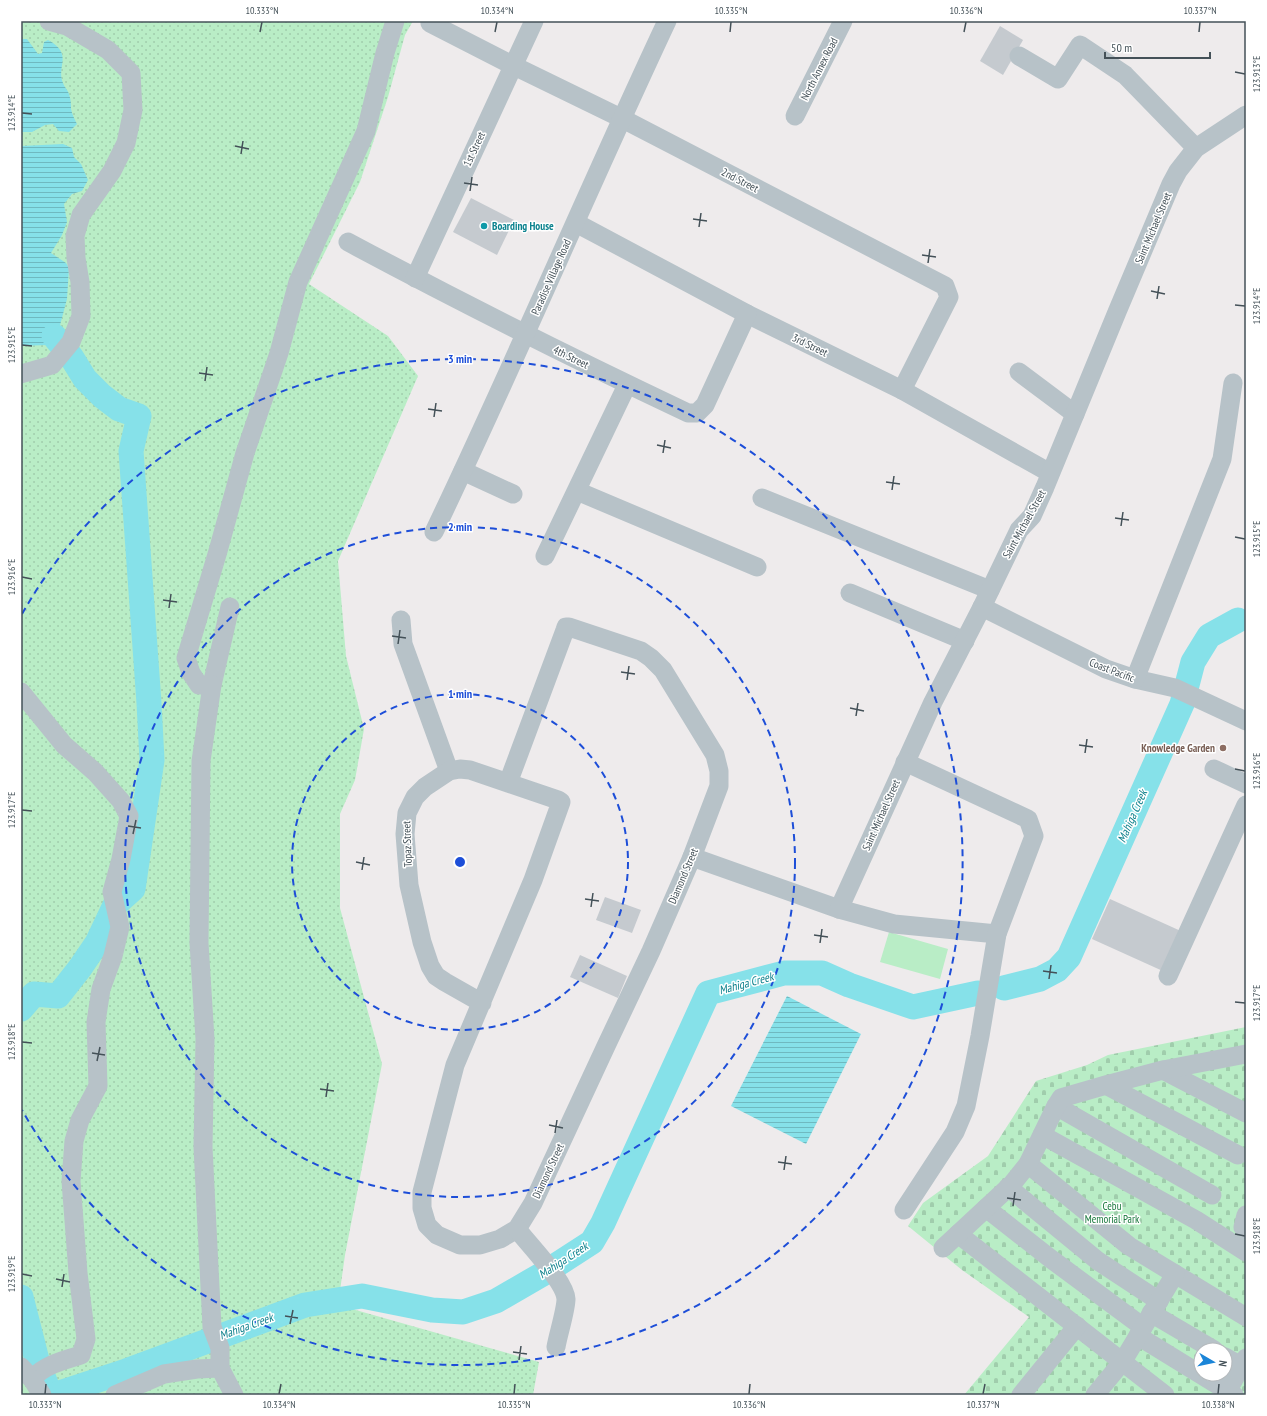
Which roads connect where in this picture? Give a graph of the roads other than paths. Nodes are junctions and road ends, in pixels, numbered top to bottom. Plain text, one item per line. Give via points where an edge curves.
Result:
1 (49, 21) edge
2 (395, 21) edge
3 (534, 21) edge
4 (667, 21) edge
5 (843, 21) edge
6 (430, 23) dead end
7 (1019, 56) dead end
8 (512, 66) junction
9 (1246, 115) edge
10 (795, 116) dead end
11 (621, 118) junction
12 (1196, 148) junction
13 (576, 223) junction
14 (348, 242) dead end
15 (415, 278) junction
16 (747, 314) junction
17 (526, 334) junction
18 (1019, 372) dead end
19 (21, 374) edge
20 (1233, 383) dead end
21 (627, 384) junction
22 (902, 390) junction
23 (1075, 414) junction
24 (1043, 469) dead end
25 (463, 471) junction
26 (577, 491) junction
27 (513, 494) dead end
28 (762, 498) dead end
29 (434, 532) dead end
30 (546, 556) dead end
31 (757, 567) dead end
32 (990, 590) junction
33 (850, 593) dead end
34 (230, 607) dead end
35 (982, 607) junction
36 (402, 620) dead end
37 (965, 641) junction
38 (1135, 679) junction
39 (212, 685) junction
40 (21, 692) edge
41 (1246, 721) edge
42 (905, 762) junction
43 (1214, 769) dead end
44 (449, 772) junction
45 (508, 783) junction
46 (1246, 784) edge
47 (1245, 811) edge
48 (692, 857) junction
49 (839, 909) junction
50 (997, 934) junction
51 (1168, 976) dead end
52 (482, 1003) junction
53 (1246, 1054) edge
54 (1164, 1070) junction
55 (1106, 1085) junction
56 (1056, 1106) junction
57 (1246, 1112) edge
58 (1042, 1135) junction
59 (1238, 1155) dead end
60 (1028, 1164) junction
61 (1008, 1188) junction
62 (1212, 1195) dead end
63 (986, 1208) junction
64 (904, 1210) dead end
65 (1246, 1215) edge
66 (517, 1229) junction
67 (1246, 1230) edge
68 (958, 1234) junction
69 (943, 1248) dead end
70 (1246, 1252) edge
71 (1174, 1274) junction
72 (1246, 1317) edge
73 (1148, 1319) junction
74 (1077, 1326) junction
75 (1197, 1342) edge
76 (556, 1347) dead end
77 (1233, 1360) edge
78 (1122, 1361) junction
79 (1244, 1364) edge
80 (220, 1368) junction
81 (36, 1379) edge
82 (1229, 1394) edge
83 (115, 1395) edge
84 (234, 1395) edge
85 (1021, 1395) edge
86 (1095, 1395) edge
87 (1165, 1395) edge

1 - 19 street via 67,26 108,50 131,73 133,110 126,143 112,171 81,215 75,236 81,316 71,342 52,365
2 - 39 street via 366,131 298,282 279,353 245,453 186,658 199,685
3 - 8 street, 1st Street
4 - 11 street, Paradise Village Road
5 - 10 street, North Annex Road
6 - 8 street, 2nd Street
7 - 12 street via 1058,79 1080,45 1125,76
8 - 11 street, 2nd Street
8 - 15 street, 1st Street
9 - 12 street, Saint Michael Street
11 - 13 street, Paradise Village Road
11 - 22 street, 2nd Street via 945,286 949,298
12 - 23 street, Saint Michael Street via 1171,184
13 - 16 street, 3rd Street
13 - 17 street, Paradise Village Road
14 - 15 street, 4th Street
15 - 17 street, 4th Street
16 - 21 street, 4th Street via 704,405 697,414 688,413
16 - 22 street, 3rd Street
17 - 21 street, 4th Street
17 - 25 street, Paradise Village Road
18 - 23 street
20 - 38 street via 1222,459
21 - 26 street
22 - 24 street, 3rd Street
23 - 32 street, Saint Michael Street via 1032,516 1019,530
25 - 27 street
25 - 29 street, Paradise Village Road
26 - 30 street
26 - 31 street
28 - 32 street
32 - 35 street, Saint Michael Street
33 - 37 street
34 - 39 street
35 - 37 street, Saint Michael Street
35 - 38 street, Coast Pacific via 1106,669
36 - 44 street via 404,644
37 - 42 street, Saint Michael Street
38 - 41 street, Coast Pacific via 1175,688
39 - 80 street via 201,761 199,935 205,1039 203,1147 212,1327 220,1348
40 - 81 street via 64,745 95,772 121,801 129,816 112,892 120,927 101,989 96,1022 98,1086 80,1120 74,1141 71,1181 86,1339 81,1355 60,1362
42 - 49 street, Saint Michael Street
42 - 50 street via 1028,819 1034,836
43 - 46 street
44 - 45 street, Topaz Street via 470,770
44 - 52 street, Topaz Street via 425,787 415,797 407,813 405,834 409,884 422,942 436,976
45 - 48 street, Diamond Street via 566,627 641,651 662,670 715,755 719,771 719,786
45 - 52 street, Topaz Street via 558,800 561,805
47 - 51 street
48 - 49 street
48 - 66 street, Diamond Street via 533,1203
49 - 50 street via 894,924
50 - 64 street via 966,1106 955,1132
52 - 66 street via 455,1065 422,1192 422,1208 427,1225 438,1235 460,1245 480,1245
53 - 54 street
54 - 55 street
54 - 57 street
55 - 56 street via 1062,1098
55 - 59 street
56 - 58 street
56 - 62 street
58 - 60 street
58 - 70 street via 1196,1220
60 - 61 street
60 - 71 street via 1129,1246
61 - 63 street
61 - 73 street via 1098,1261
63 - 68 street
63 - 73 street via 1051,1259
65 - 67 street via 1243,1227
66 - 76 street via 565,1291 566,1301
68 - 69 street
68 - 74 street
71 - 72 street
71 - 73 street
73 - 75 street
73 - 78 street
73 - 82 street
74 - 78 street
74 - 85 street
77 - 79 street
78 - 86 street
78 - 87 street
79 - 82 street
80 - 83 street via 164,1374
80 - 84 street

